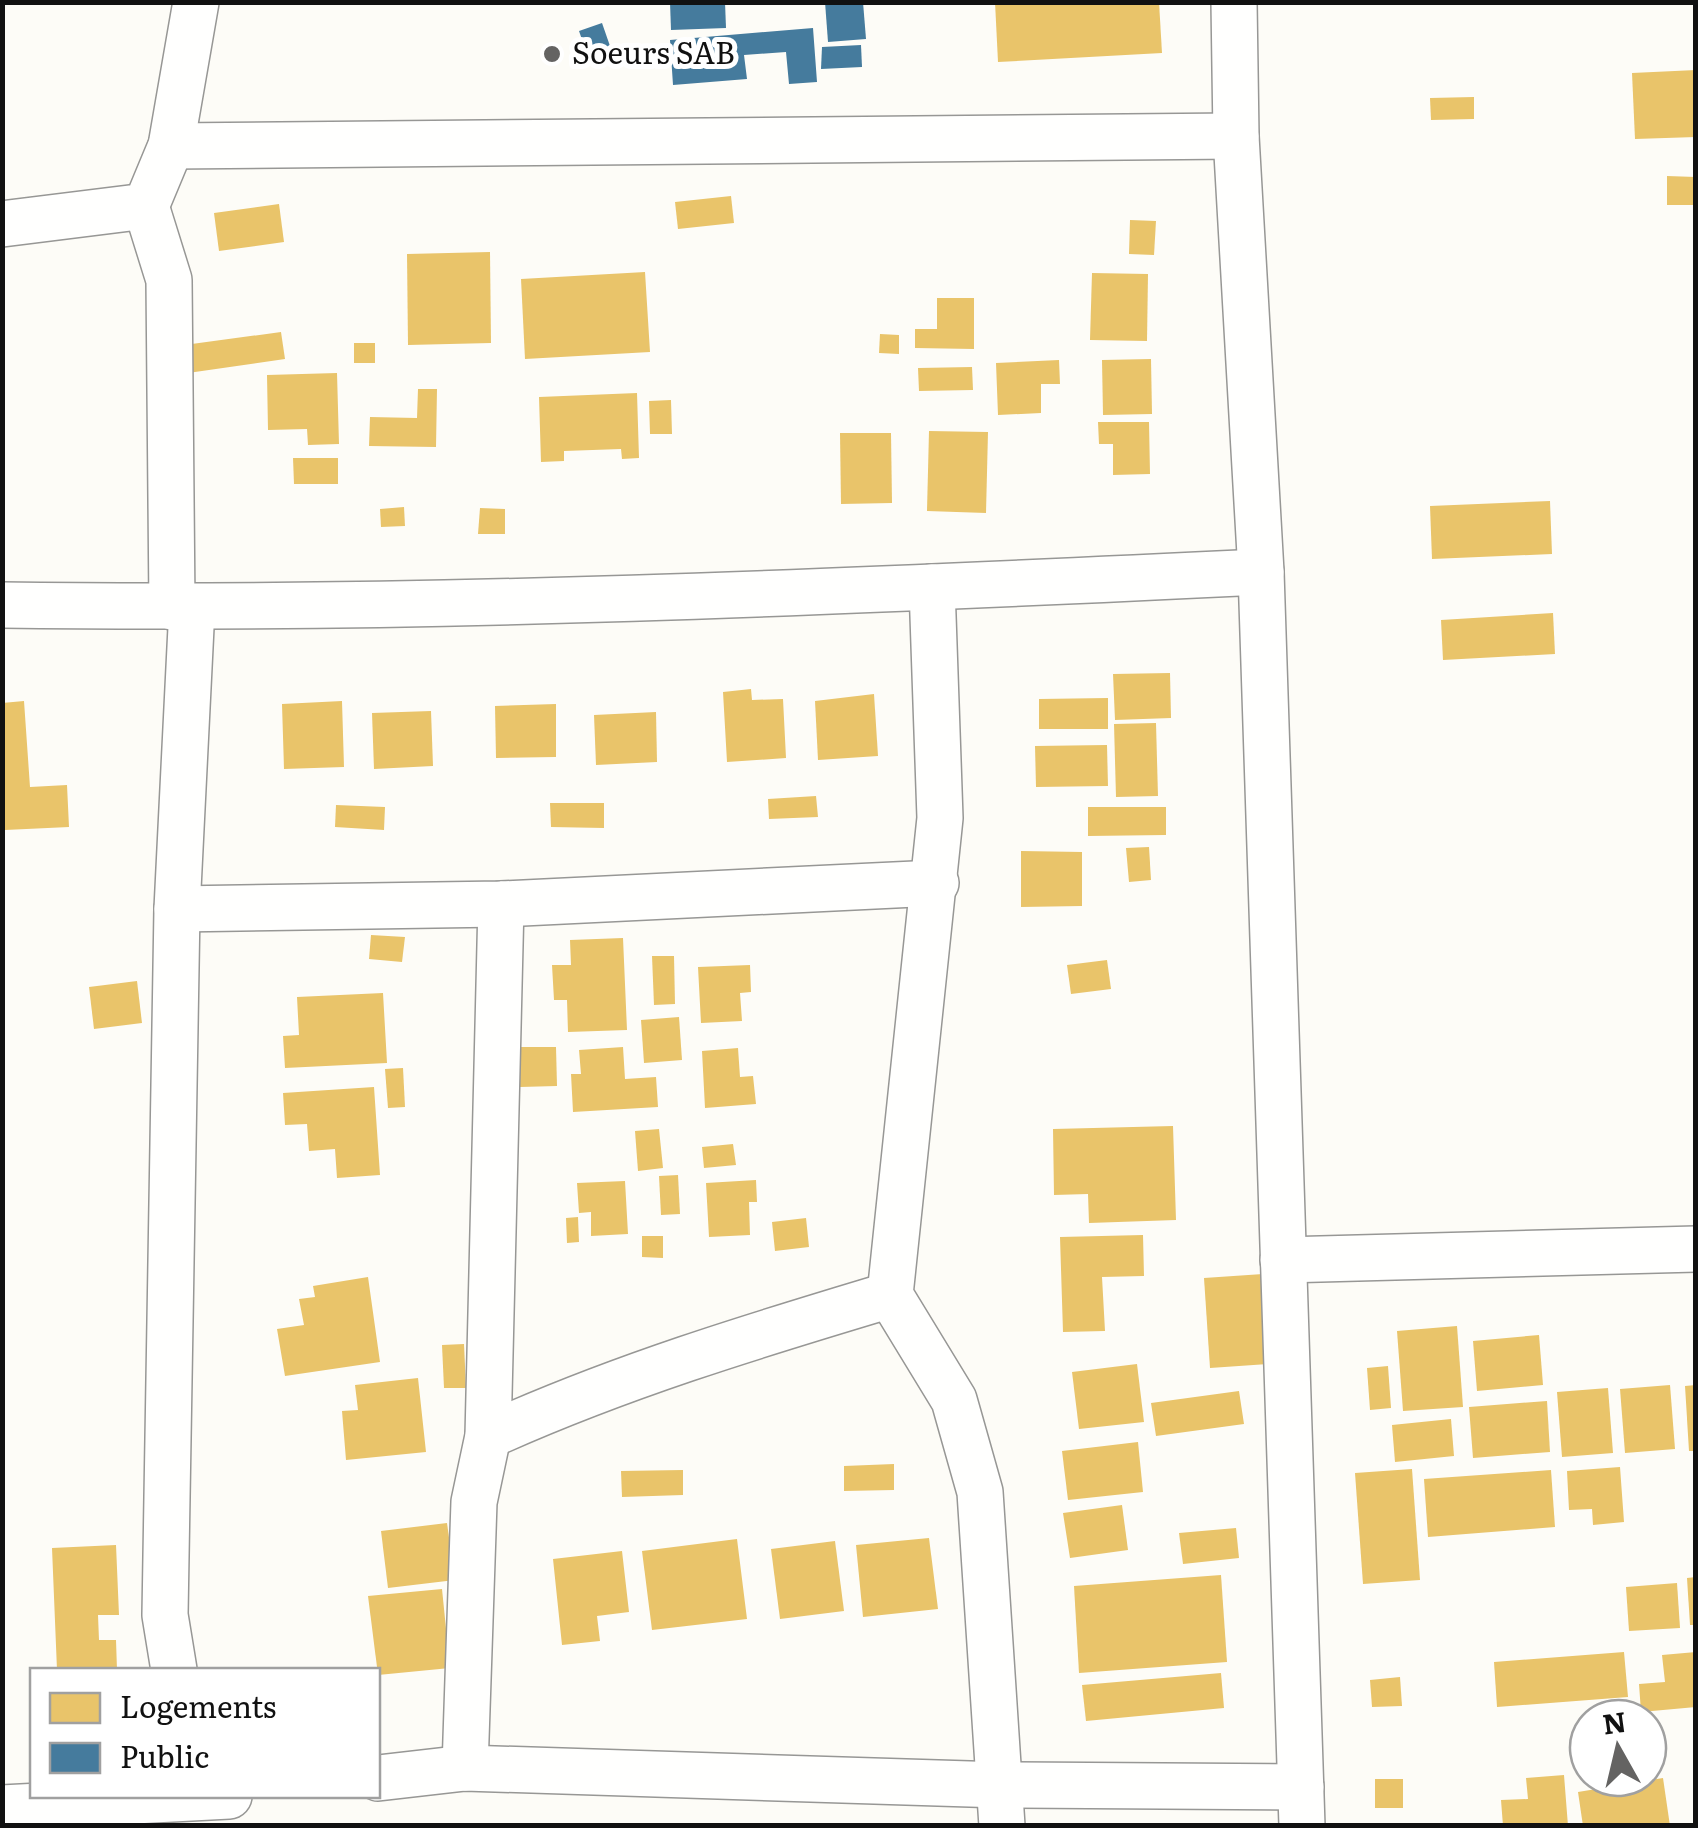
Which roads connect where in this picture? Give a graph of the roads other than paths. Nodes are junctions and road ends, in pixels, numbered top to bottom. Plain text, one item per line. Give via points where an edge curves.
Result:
1 (196, 2) edge
2 (1234, 2) edge
3 (1236, 136) junction
4 (171, 146) junction
5 (146, 206) junction
6 (2, 224) edge
7 (1261, 572) junction
8 (932, 587) junction
9 (2, 604) edge
10 (182, 607) junction
11 (936, 883) junction
12 (501, 904) junction
13 (177, 909) junction
14 (1696, 1248) edge
15 (1283, 1260) junction
16 (890, 1295) junction
17 (488, 1436) junction
18 (174, 1668) edge
19 (465, 1768) junction
20 (380, 1778) edge
21 (203, 1804) edge
22 (1002, 1806) edge
23 (1302, 1806) edge
24 (2, 1808) edge

1 - 4 street
2 - 3 street
3 - 4 street
3 - 7 street
4 - 5 street
5 - 6 street
5 - 10 street via 169,280
7 - 8 street
7 - 15 street
8 - 10 street
8 - 11 street
9 - 10 street
10 - 13 street
11 - 12 street
11 - 16 street
12 - 13 street
12 - 17 street
13 - 18 street via 165,1615
14 - 15 street
15 - 23 street
16 - 17 street via 701,1352
16 - 22 street via 954,1400 980,1492
17 - 19 street via 474,1502
19 - 20 street
19 - 22 street
21 - 24 street
22 - 23 street

